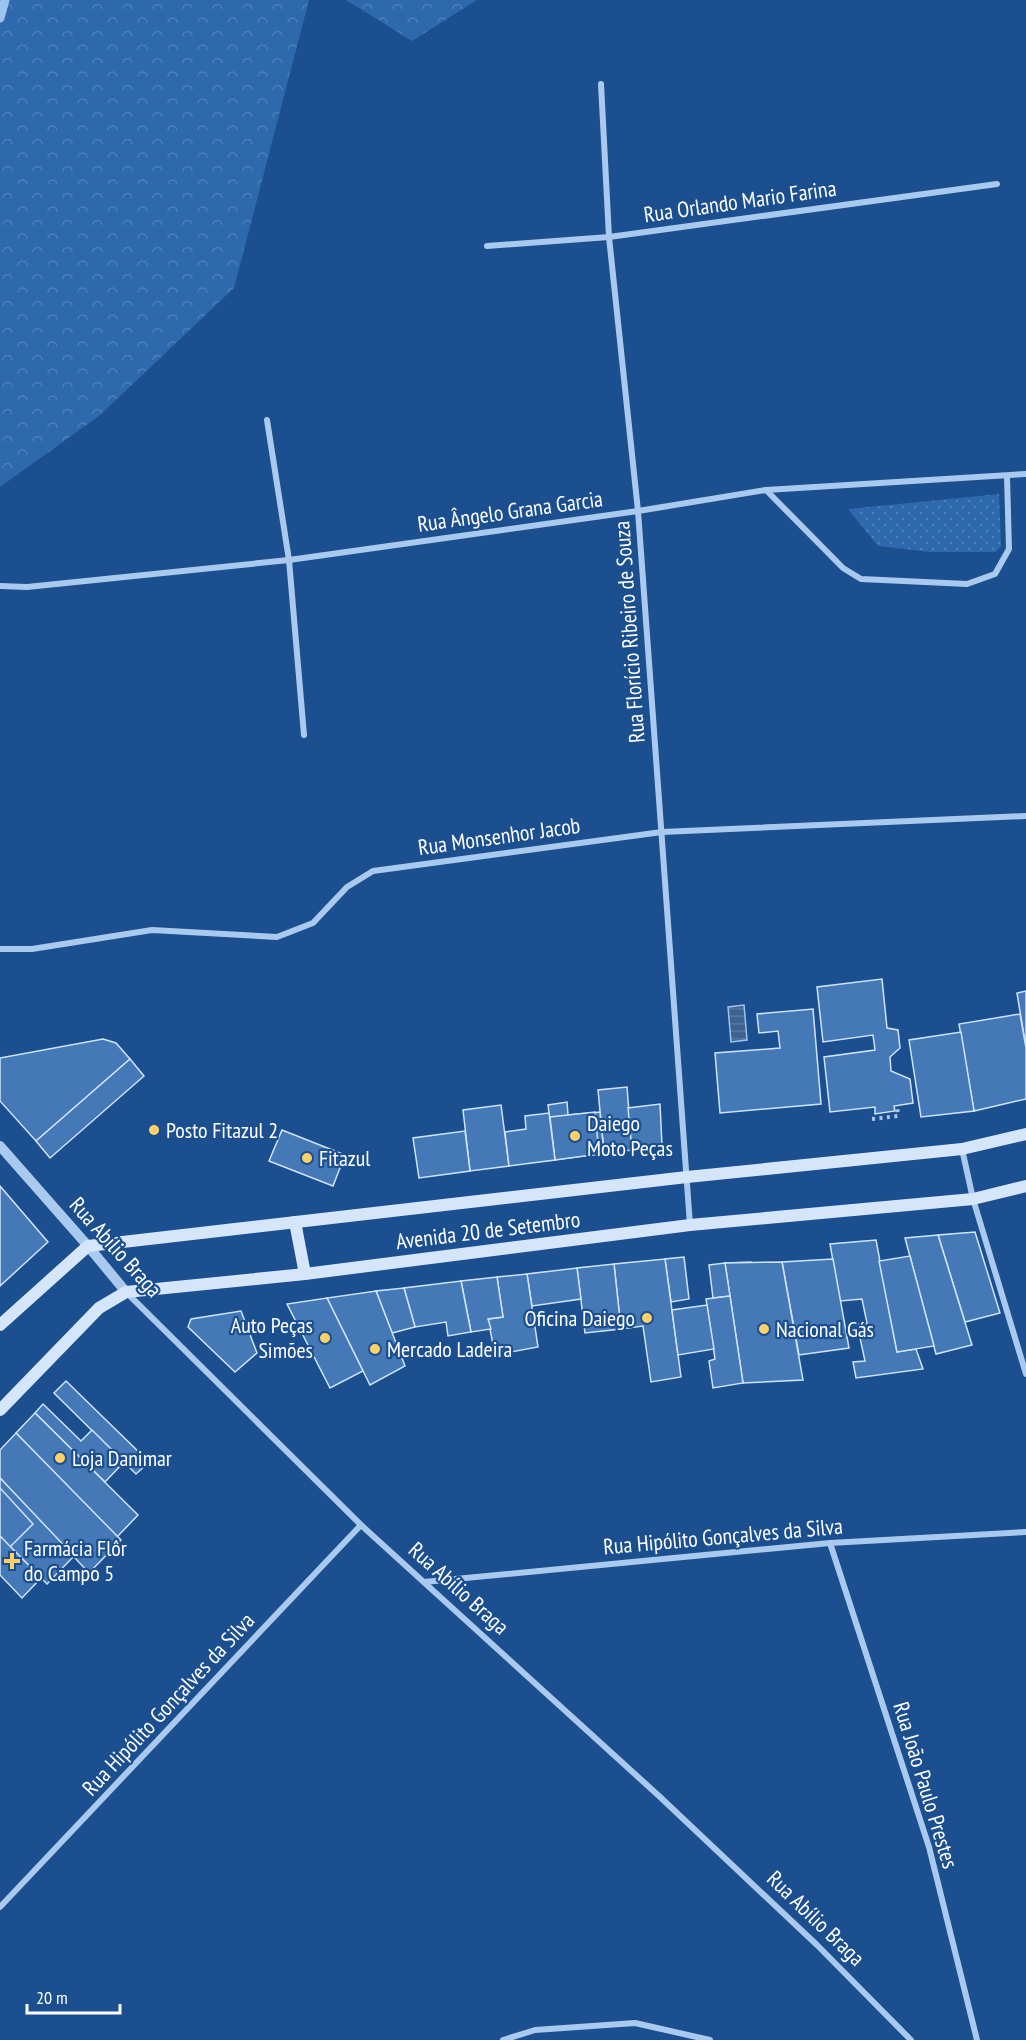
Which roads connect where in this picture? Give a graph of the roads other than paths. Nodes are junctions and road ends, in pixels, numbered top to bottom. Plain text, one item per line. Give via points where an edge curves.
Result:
1 (601, 84) dead end
2 (997, 184) dead end
3 (609, 237) junction
4 (488, 246) dead end
5 (267, 420) dead end
6 (1026, 474) edge
7 (1007, 476) junction
8 (766, 490) junction
9 (638, 511) junction
10 (289, 560) junction
11 (0, 586) edge
12 (304, 735) dead end
13 (1026, 816) edge
14 (662, 832) junction
15 (0, 948) edge
16 (1026, 1134) edge
17 (0, 1146) edge
18 (962, 1149) junction
19 (687, 1177) junction
20 (1026, 1186) edge
21 (973, 1199) junction
22 (295, 1222) junction
23 (690, 1224) junction
24 (88, 1246) junction
25 (305, 1274) junction
26 (126, 1292) junction
27 (0, 1325) edge
28 (1026, 1374) edge
29 (0, 1410) edge
30 (361, 1526) junction
31 (1026, 1532) edge
32 (830, 1544) junction
33 (424, 1582) junction
34 (0, 1907) edge
35 (503, 2040) edge
36 (710, 2040) edge
37 (911, 2040) edge
38 (977, 2040) edge

1 - 3 street, Rua Florício Ribeiro de Souza
2 - 3 street, Rua Orlando Mario Farina
3 - 4 street, Rua Orlando Mario Farina
3 - 9 street, Rua Florício Ribeiro de Souza
5 - 10 street
6 - 7 street, Rua Ângelo Grana Garcia
7 - 8 street, Rua Ângelo Grana Garcia
7 - 8 street via 1009,549 995,574 967,584 861,579 843,568
8 - 9 street, Rua Ângelo Grana Garcia
9 - 10 street, Rua Ângelo Grana Garcia
9 - 14 street, Rua Florício Ribeiro de Souza
10 - 11 street, Rua Ângelo Grana Garcia via 37,586
10 - 12 street
13 - 14 street, Rua Monsenhor Jacob
14 - 15 street, Rua Monsenhor Jacob via 374,871 347,887 313,923 277,937 152,930 32,949
14 - 19 street, Rua Florício Ribeiro de Souza
16 - 18 main road, Avenida 20 de Setembro
17 - 24 street, Rua Abílio Braga
18 - 19 main road, Avenida 20 de Setembro
18 - 21 street
19 - 22 main road, Avenida 20 de Setembro
19 - 23 street, Rua Florício Ribeiro de Souza
20 - 21 main road, Avenida 20 de Setembro
21 - 23 main road, Avenida 20 de Setembro
21 - 28 street
22 - 24 main road, Avenida 20 de Setembro
22 - 25 main road
23 - 25 main road, Avenida 20 de Setembro
24 - 26 street, Rua Abílio Braga
24 - 27 main road
25 - 26 main road, Avenida 20 de Setembro
26 - 29 main road, Avenida 20 de Setembro via 99,1308
26 - 30 street, Rua Abílio Braga
30 - 33 street, Rua Abílio Braga
30 - 34 street, Rua Hipólito Gonçalves da Silva
31 - 32 street, Rua Hipólito Gonçalves da Silva
32 - 33 street, Rua Hipólito Gonçalves da Silva
32 - 38 street, Rua João Paulo Prestes via 929,1847
33 - 37 street, Rua Abílio Braga via 809,1937
35 - 36 street via 535,2030 634,2023

